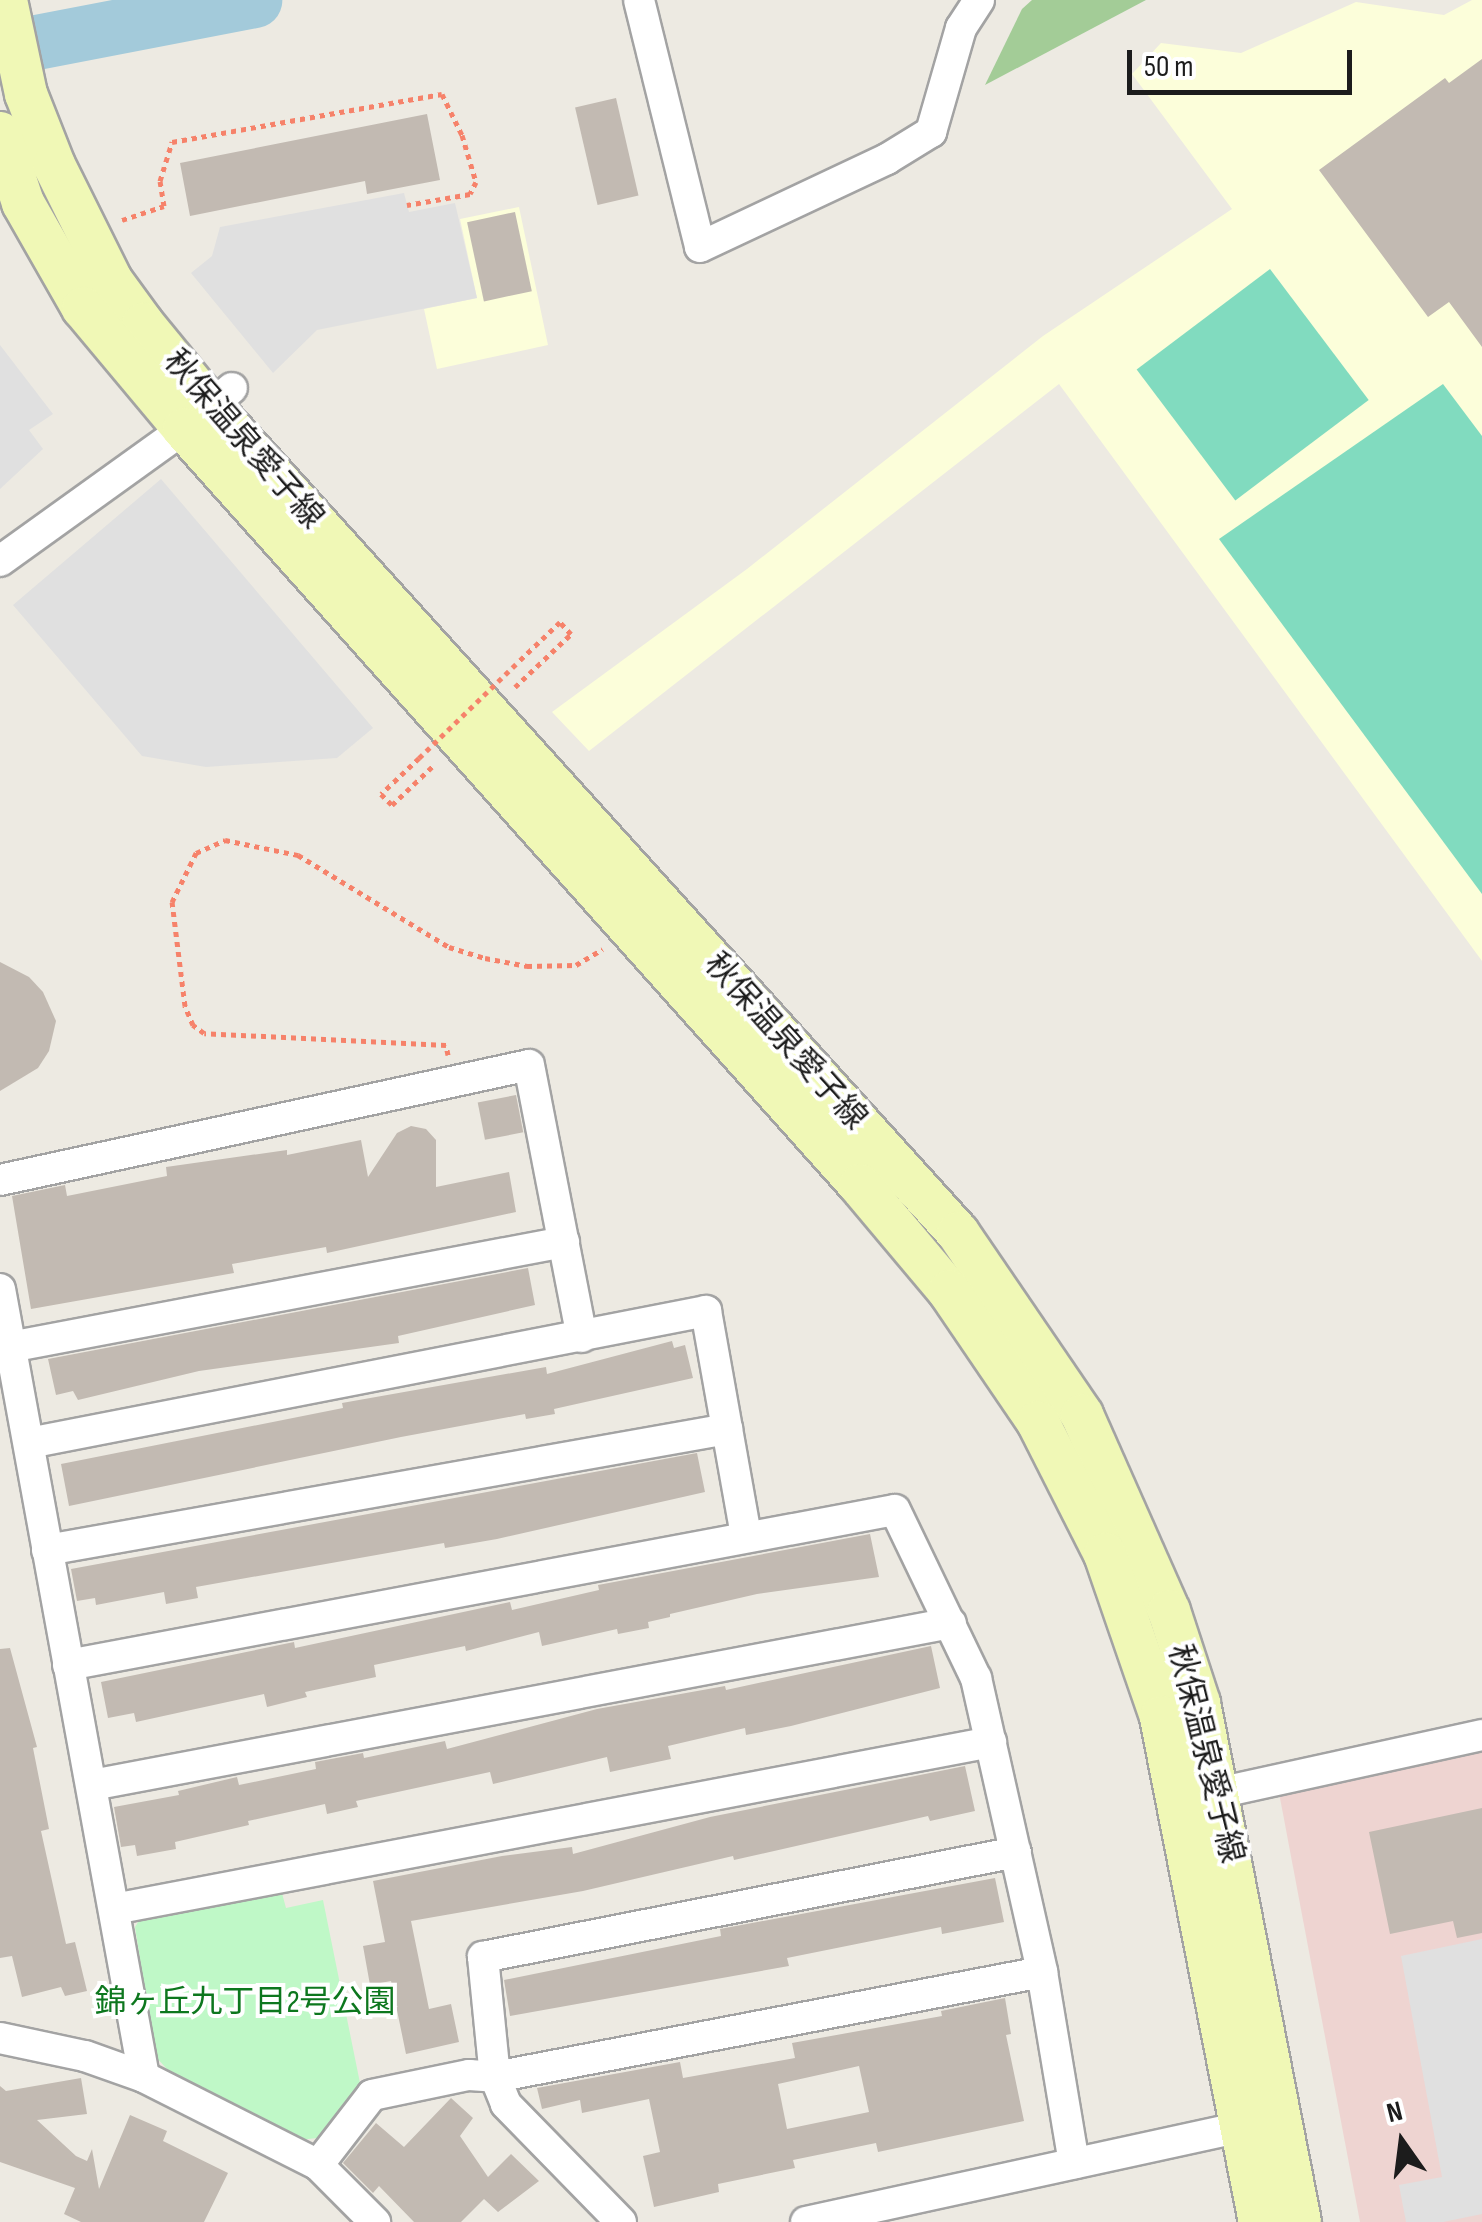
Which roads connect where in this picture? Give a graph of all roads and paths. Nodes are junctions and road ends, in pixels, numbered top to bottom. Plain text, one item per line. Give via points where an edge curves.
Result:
1 (6, 0) edge
2 (639, 0) edge
3 (979, 0) edge
4 (0, 133) edge
5 (406, 205) dead end
6 (111, 225) dead end
7 (209, 407) junction
8 (0, 561) edge
9 (509, 693) dead end
10 (435, 764) dead end
11 (603, 949) dead end
12 (454, 1082) junction
13 (0, 1180) edge
14 (564, 1242) junction
15 (0, 1289) edge
16 (582, 1338) junction
17 (10, 1347) junction
18 (728, 1428) junction
19 (29, 1443) junction
20 (746, 1535) junction
21 (47, 1550) junction
22 (950, 1623) junction
23 (68, 1665) junction
24 (1482, 1735) edge
25 (992, 1742) junction
26 (92, 1784) junction
27 (1218, 1793) junction
28 (1016, 1852) junction
29 (114, 1909) junction
30 (1042, 1972) junction
31 (0, 2038) edge
32 (144, 2076) junction
33 (495, 2077) junction
34 (1261, 2123) junction
35 (1074, 2163) junction
36 (318, 2165) junction
37 (375, 2222) edge
38 (621, 2222) edge
39 (806, 2222) edge
40 (1260, 2222) edge
41 (1300, 2222) edge

1 - 7 main road, 秋保温泉愛子線 via 26,94 111,280
2 - 3 street via 700,246 931,132 961,28
4 - 7 main road, 秋保温泉愛子線 via 23,203 82,308
5 - 6 path via 470,194 476,182 442,94 172,142 160,181 164,206
7 - 8 street
7 - 27 main road, 秋保温泉愛子線 via 958,1233 1082,1416 1129,1512 1169,1611
7 - 34 main road, 秋保温泉愛子線 via 948,1291 1038,1422 1104,1554 1160,1717
9 - 10 path, bridge via 571,634 560,622 381,794 392,805
11 - 12 path via 576,965 485,958 449,947 298,855 226,840 196,853 172,902 193,1025 204,1033 446,1045
12 - 13 street
12 - 14 street via 530,1065
14 - 16 street
14 - 17 street
15 - 17 street
16 - 18 street via 706,1311
16 - 19 street
17 - 19 street
18 - 20 street
18 - 21 street
19 - 21 street
20 - 22 street via 894,1510
20 - 23 street
21 - 23 street
22 - 25 street via 976,1678
22 - 26 street
23 - 26 street
24 - 27 street
25 - 28 street
25 - 29 street
26 - 29 street
27 - 34 main road, 秋保温泉愛子線
28 - 30 street
28 - 33 street via 483,1957
29 - 32 street
30 - 33 street
30 - 35 street
31 - 32 street
32 - 36 street
33 - 36 street via 469,2075 372,2095
33 - 38 street via 506,2104
34 - 35 street
34 - 40 main road, 秋保温泉愛子線
34 - 41 main road, 秋保温泉愛子線
35 - 39 street
36 - 37 street

